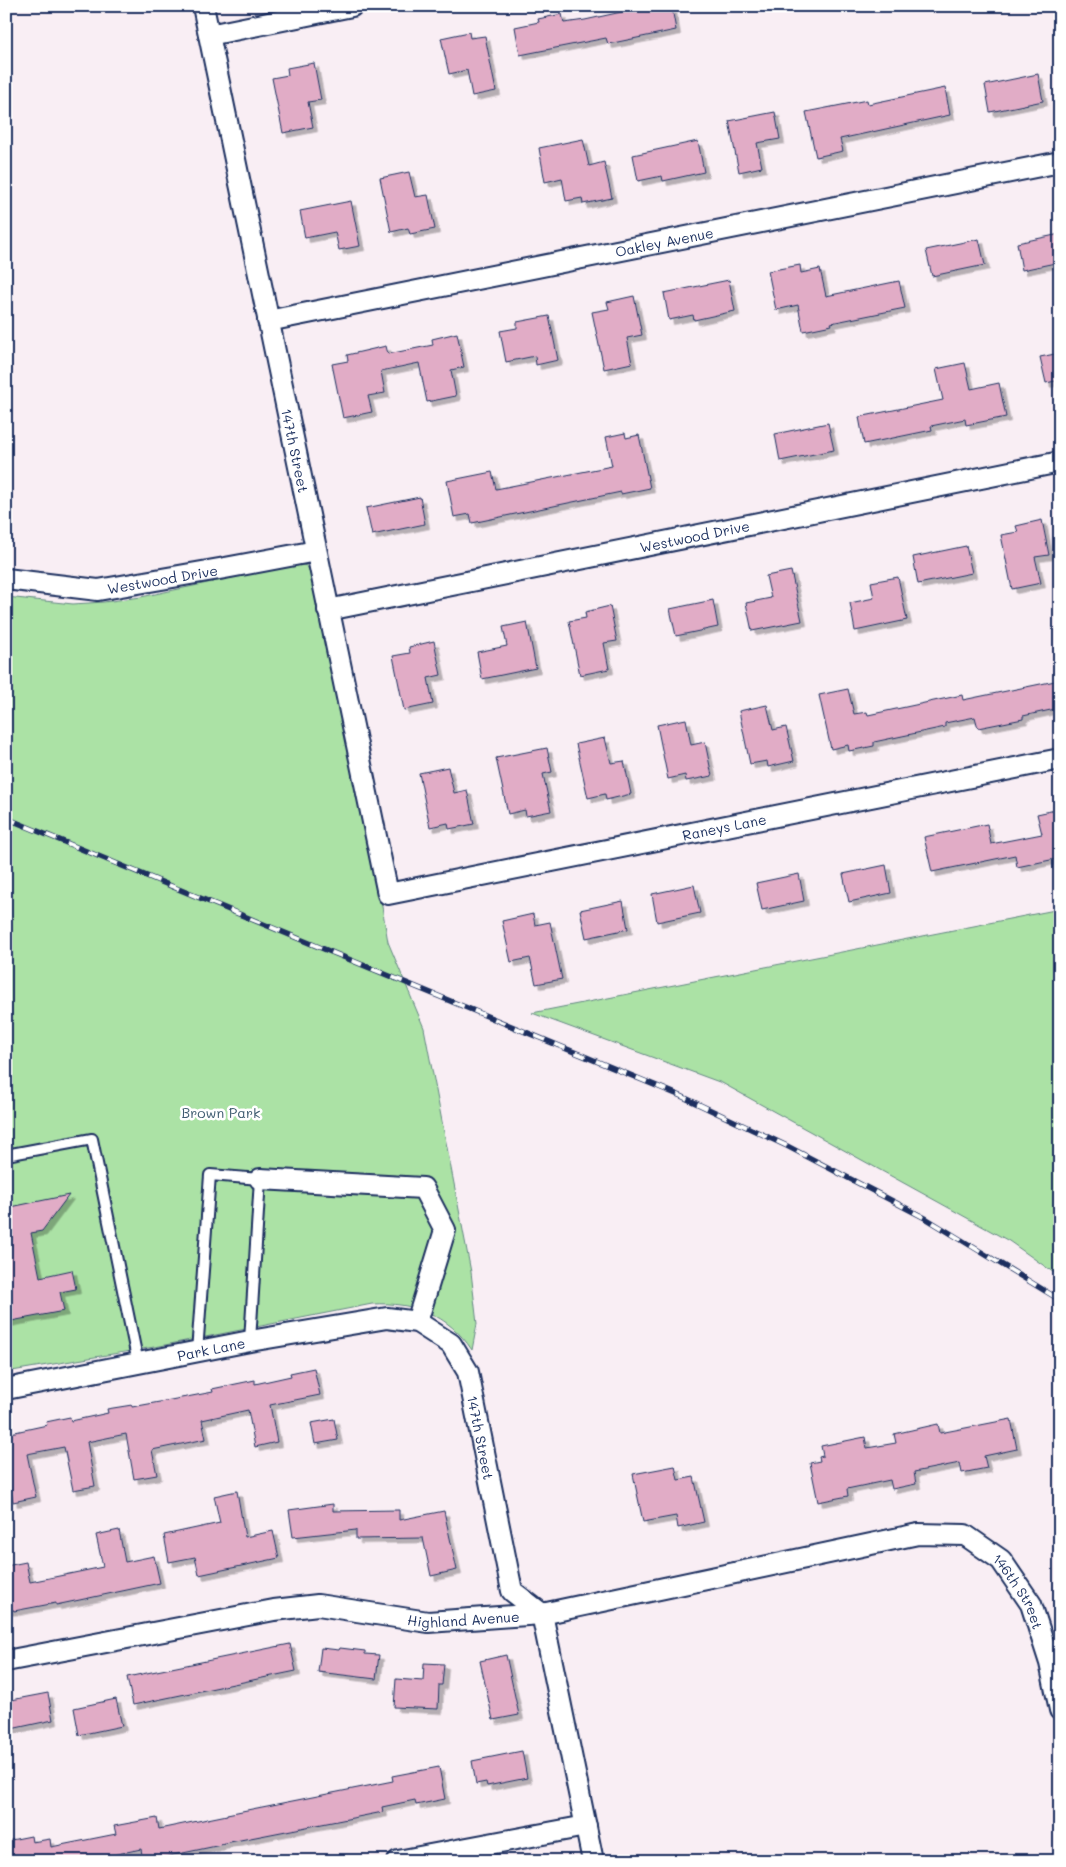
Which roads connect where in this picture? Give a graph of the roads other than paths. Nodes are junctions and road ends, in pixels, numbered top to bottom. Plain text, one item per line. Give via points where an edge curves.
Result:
1 (203, 6) edge
2 (352, 6) edge
3 (209, 35) junction
4 (1060, 162) edge
5 (268, 320) junction
6 (1060, 462) edge
7 (316, 551) junction
8 (6, 579) edge
9 (328, 610) junction
10 (1060, 759) edge
11 (388, 894) joint
12 (6, 1155) edge
13 (260, 1179) junction
14 (417, 1322) junction
15 (250, 1341) junction
16 (197, 1352) junction
17 (138, 1363) junction
18 (6, 1389) edge
19 (918, 1534) joint
20 (542, 1614) junction
21 (6, 1661) edge
22 (1060, 1710) edge
23 (586, 1826) junction
24 (398, 1861) edge
25 (593, 1861) edge

1 - 3 street, 147th Street
2 - 3 street
3 - 5 street, 147th Street
4 - 5 street, Oakley Avenue
5 - 7 street, 147th Street
6 - 9 street, Westwood Drive
7 - 8 street, Westwood Drive via 98,590
7 - 9 street, 147th Street
9 - 11 street, 147th Street
10 - 11 street, Raneys Lane
12 - 17 lane via 92,1139
13 - 14 street via 423,1188 445,1230
13 - 15 lane
13 - 16 lane via 210,1176
14 - 15 street, Park Lane via 387,1318
14 - 20 street, 147th Street via 452,1344 468,1372 512,1591
15 - 16 street, Park Lane
16 - 17 street, Park Lane
17 - 18 street, Park Lane
19 - 20 street, Highland Avenue
19 - 22 street, 146th Street via 965,1535 1001,1560 1030,1604 1050,1663
20 - 21 street, Highland Avenue via 428,1622 318,1605 274,1610
20 - 23 street
23 - 24 street
23 - 25 street

